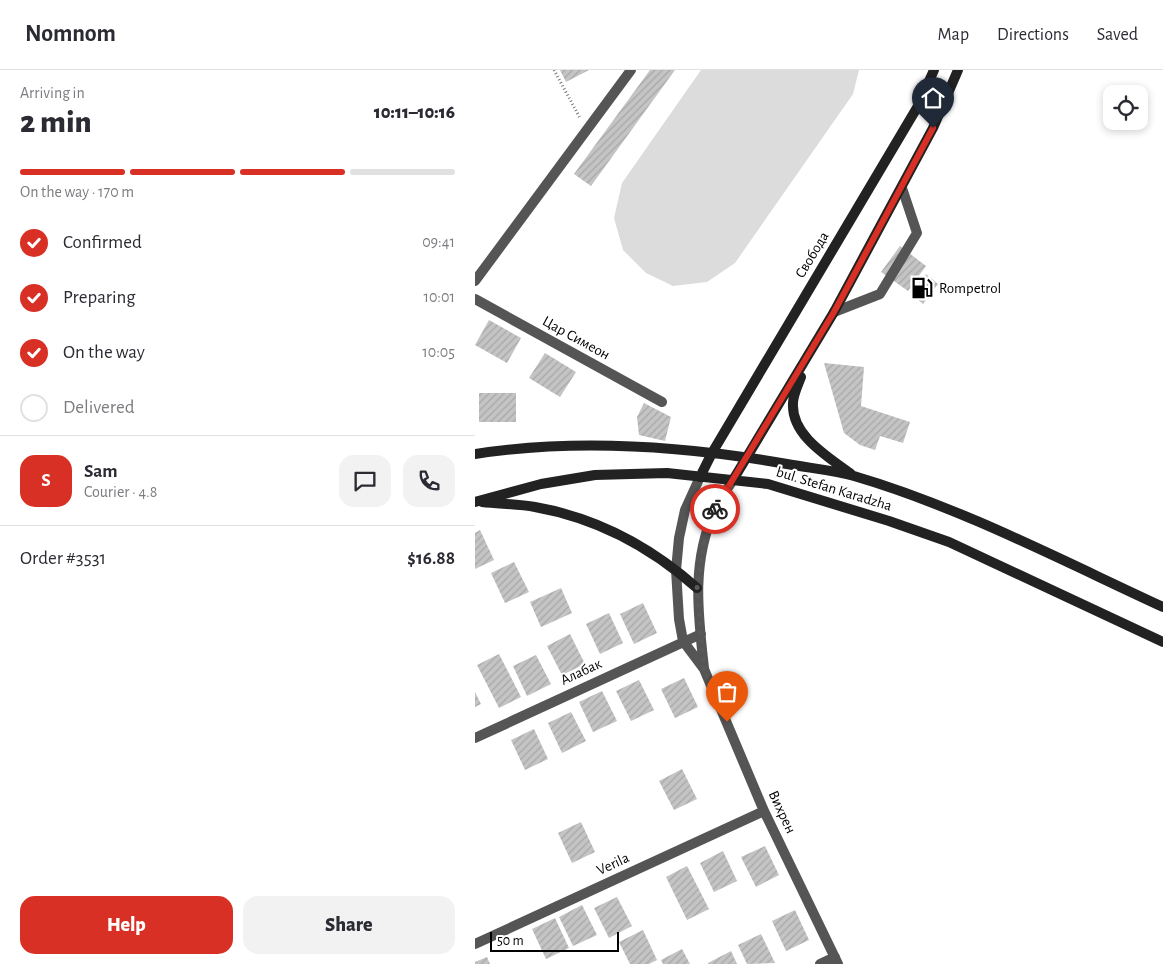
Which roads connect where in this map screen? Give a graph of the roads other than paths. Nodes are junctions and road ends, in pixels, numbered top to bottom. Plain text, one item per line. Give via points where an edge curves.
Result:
1 (631, 70) edge
2 (934, 70) edge
3 (958, 70) edge
4 (901, 188) junction
5 (475, 282) edge
6 (475, 299) edge
7 (834, 312) junction
8 (805, 363) junction
9 (662, 402) dead end
10 (712, 453) junction
11 (475, 454) edge
12 (747, 457) junction
13 (851, 475) junction
14 (700, 477) junction
15 (733, 480) junction
16 (475, 502) edge
17 (676, 570) junction
18 (697, 588) junction
19 (1163, 607) edge
20 (701, 634) junction
21 (683, 641) junction
22 (1163, 642) edge
23 (704, 669) junction
24 (475, 738) edge
25 (764, 811) junction
26 (475, 944) edge
27 (837, 960) edge
28 (819, 964) edge

1 - 5 street
2 - 10 street, Свобода via 918,106
3 - 4 street via 933,128
4 - 7 street
4 - 7 street via 917,232 880,294
6 - 9 street, Цар Симеон
7 - 8 street
8 - 12 street
8 - 13 street via 793,403 797,425 812,444
10 - 11 street via 566,445 518,447
10 - 12 street, bul. Stefan Karadzha
10 - 14 street, Свобода
12 - 13 street, bul. Stefan Karadzha
12 - 15 street
13 - 19 street, bul. Stefan Karadzha via 913,496
14 - 15 street, bul. Stefan Karadzha
14 - 16 street, bul. Stefan Karadzha via 667,473 595,475 541,484
14 - 17 street via 685,510
15 - 18 street via 715,508 705,536
15 - 22 street, bul. Stefan Karadzha via 768,484 810,496 949,542
16 - 17 street via 535,507 598,525 634,541
17 - 18 street
17 - 21 street
18 - 20 street
20 - 21 street, Алабак
20 - 23 street
21 - 23 street
21 - 24 street, Алабак
23 - 25 street, Вихрен
25 - 26 street, Verila
25 - 27 street, Вихрен
27 - 28 street

